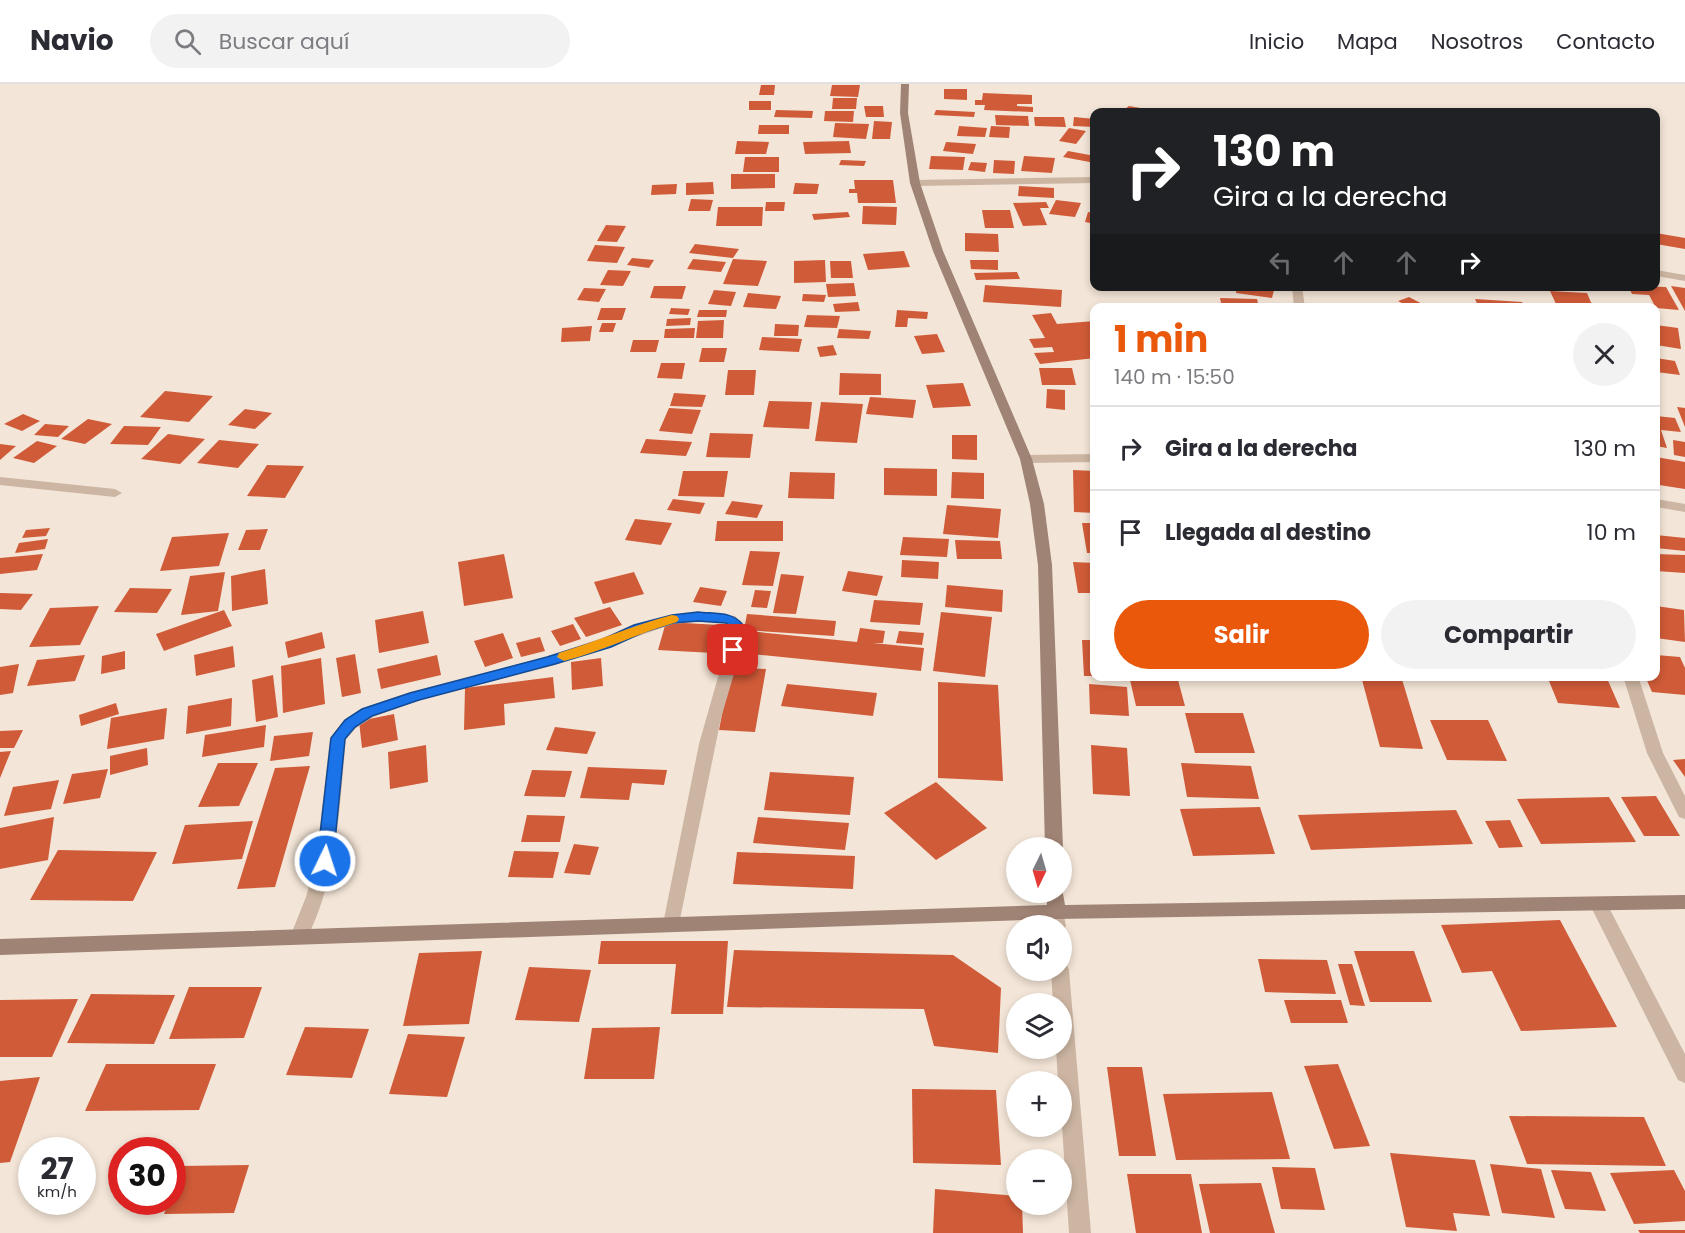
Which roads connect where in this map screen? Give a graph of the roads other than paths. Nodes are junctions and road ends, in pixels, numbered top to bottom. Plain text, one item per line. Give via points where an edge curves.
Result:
1 (905, 84) edge
2 (1090, 180) edge
3 (915, 183) junction
4 (1660, 274) edge
5 (1685, 278) edge
6 (1090, 458) edge
7 (1026, 459) junction
8 (0, 481) edge
9 (115, 493) dead end
10 (1660, 504) edge
11 (1685, 508) edge
12 (1632, 681) edge
13 (1685, 813) edge
14 (1054, 837) edge
15 (1685, 902) edge
16 (1599, 905) junction
17 (1072, 919) edge
18 (1006, 920) edge
19 (672, 924) junction
20 (299, 937) junction
21 (0, 947) edge
22 (1061, 981) edge
23 (1685, 1074) edge
24 (1080, 1233) edge

1 - 3 street via 904,113
2 - 3 street
3 - 7 street via 938,251
4 - 5 street
6 - 7 street
7 - 14 street via 1045,565
8 - 9 street
10 - 11 street
12 - 13 street via 1655,753
15 - 16 street
16 - 17 street
16 - 23 street
18 - 19 street
19 - 20 street
19 - 20 street via 700,775 720,688 730,666 736,625 730,619 672,619 639,628 606,644 415,696 367,713 350,724 338,738 325,861
20 - 21 street
22 - 24 street

